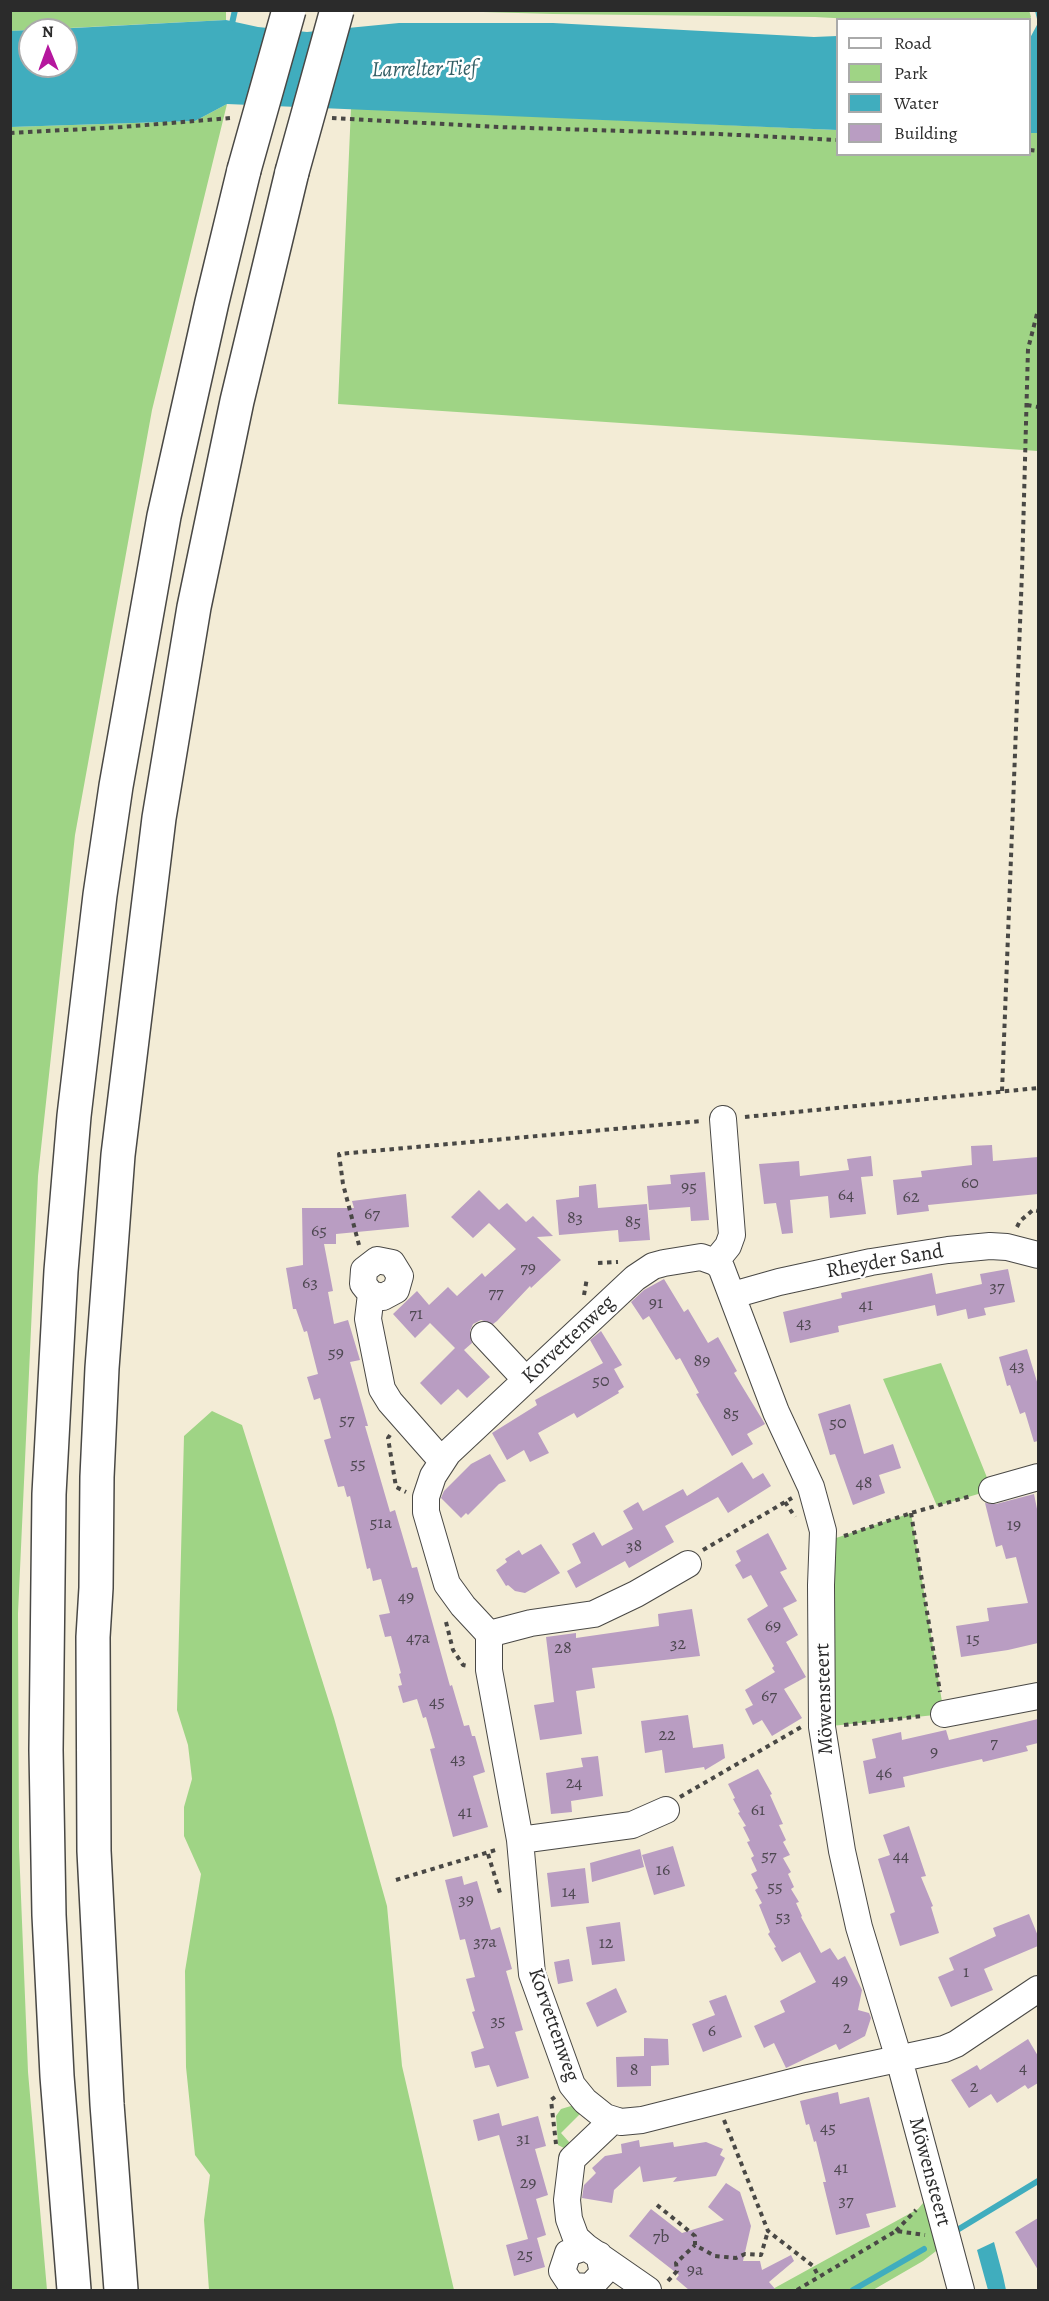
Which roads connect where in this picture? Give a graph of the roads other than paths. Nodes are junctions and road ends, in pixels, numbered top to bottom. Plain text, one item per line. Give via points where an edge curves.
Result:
1 (289, 10) edge
2 (337, 10) edge
3 (723, 1119) road end
4 (1038, 1255) edge
5 (715, 1262) junction
6 (371, 1294) junction
7 (733, 1295) junction
8 (484, 1335) dead end
9 (526, 1380) junction
10 (442, 1461) junction
11 (1038, 1477) edge
12 (992, 1490) road end
13 (688, 1564) road end
14 (489, 1634) junction
15 (1038, 1696) edge
16 (944, 1714) road end
17 (666, 1810) road end
18 (520, 1840) junction
19 (1038, 1989) edge
20 (899, 2059) junction
21 (612, 2121) junction
22 (657, 2287) edge
23 (74, 2290) edge
24 (121, 2290) edge
25 (961, 2290) edge

1 - 23 highway, bridge via 244,170 167,505 116,786 75,1105 49,1494 46,1773 57,2076
2 - 24 highway, bridge via 292,172 237,401 194,607 159,818 118,1155 97,1477 93,1648 94,1851 106,2104
3 - 5 street via 732,1235
4 - 7 street, Rheyder Sand via 990,1246 948,1250 871,1262
5 - 7 street, Möwensteert via 722,1267
5 - 9 street, Korvettenweg via 692,1258 646,1270
6 - 6 street via 363,1284 364,1270 377,1260 392,1263 400,1276 396,1290 383,1297
6 - 10 street via 368,1319 382,1389
7 - 20 street, Möwensteert via 776,1413 811,1487 823,1531 822,1720 842,1851 859,1928
8 - 9 street
9 - 10 street, Korvettenweg
10 - 14 street, Korvettenweg via 425,1502 447,1584
11 - 12 street
13 - 14 street via 594,1614
14 - 18 street, Korvettenweg via 489,1670
15 - 16 street
17 - 18 street via 633,1825
18 - 21 street, Korvettenweg via 532,1974 572,2085 591,2107
19 - 20 street via 956,2044
20 - 21 street via 642,2120
20 - 25 street, Möwensteert
21 - 22 street via 571,2162 569,2219 576,2238 592,2251

